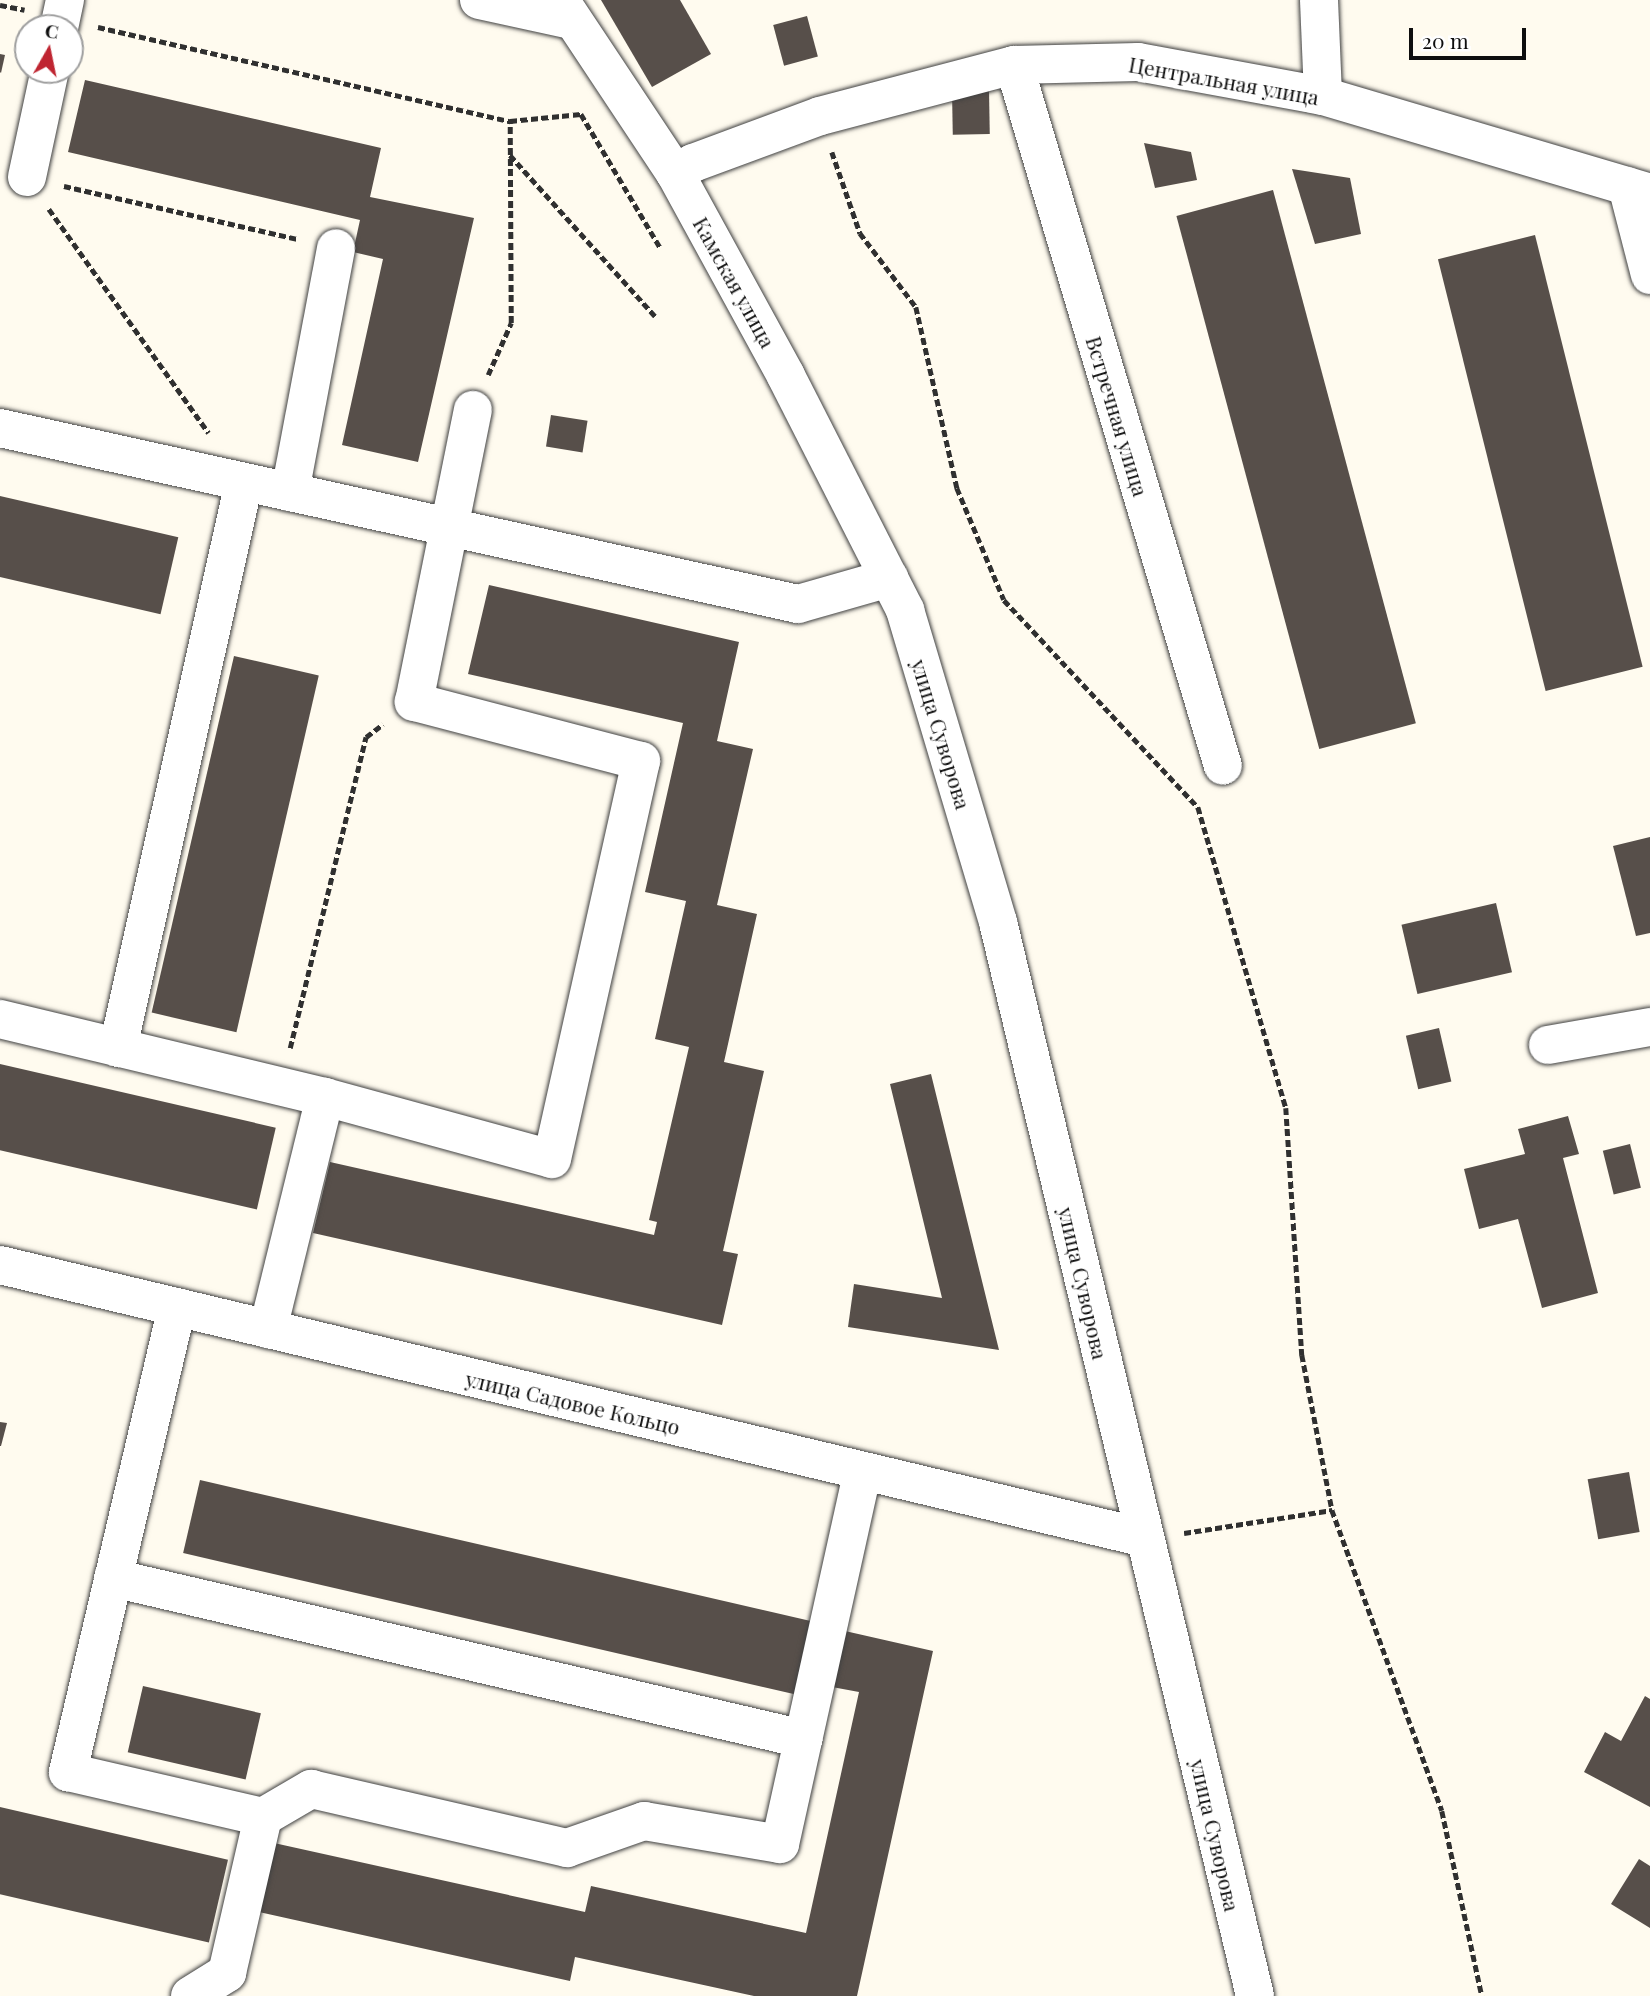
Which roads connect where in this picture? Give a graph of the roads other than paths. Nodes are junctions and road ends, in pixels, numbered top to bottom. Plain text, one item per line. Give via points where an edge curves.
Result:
1 (479, 0) edge
2 (1319, 0) edge
3 (565, 10) edge
4 (1014, 65) junction
5 (47, 84) edge
6 (1323, 96) junction
7 (675, 173) junction
8 (27, 177) road end
9 (1638, 190) edge
10 (336, 248) road end
11 (1650, 275) edge
12 (473, 410) road end
13 (0, 428) edge
14 (244, 482) junction
15 (290, 492) junction
16 (449, 527) junction
17 (888, 578) junction
18 (1223, 766) dead end
19 (0, 1019) edge
20 (1650, 1027) edge
21 (1548, 1045) dead end
22 (118, 1048) junction
23 (325, 1097) junction
24 (0, 1265) edge
25 (177, 1307) junction
26 (268, 1329) junction
27 (863, 1471) junction
28 (1145, 1538) junction
29 (113, 1578) junction
30 (803, 1739) junction
31 (263, 1817) junction
32 (190, 1996) edge
33 (1255, 1996) edge

1 - 3 street
2 - 6 street
3 - 7 street, Камская улица
4 - 6 street, Центральная улица via 1138,62
4 - 7 street, Центральная улица via 820,116
4 - 18 street, Встречная улица
5 - 8 street
6 - 9 street, Центральная улица
7 - 17 street, Камская улица via 786,376
9 - 11 street
10 - 15 street
12 - 16 street
13 - 14 street
14 - 15 street
14 - 22 street
15 - 16 street
16 - 17 street via 798,604
16 - 23 street via 414,702 641,761 552,1159
17 - 28 street, улица Суворова via 905,610 998,922
19 - 22 street
20 - 21 street
22 - 23 street
23 - 26 street
24 - 25 street, улица Садовое Кольцо
25 - 26 street, улица Садовое Кольцо
25 - 29 street
26 - 27 street, улица Садовое Кольцо
27 - 28 street, улица Садовое Кольцо
27 - 30 street
28 - 33 street, улица Суворова
29 - 30 street
29 - 31 street via 68,1772
30 - 31 street via 780,1844 644,1821 567,1848 311,1789
31 - 32 street via 227,1973

